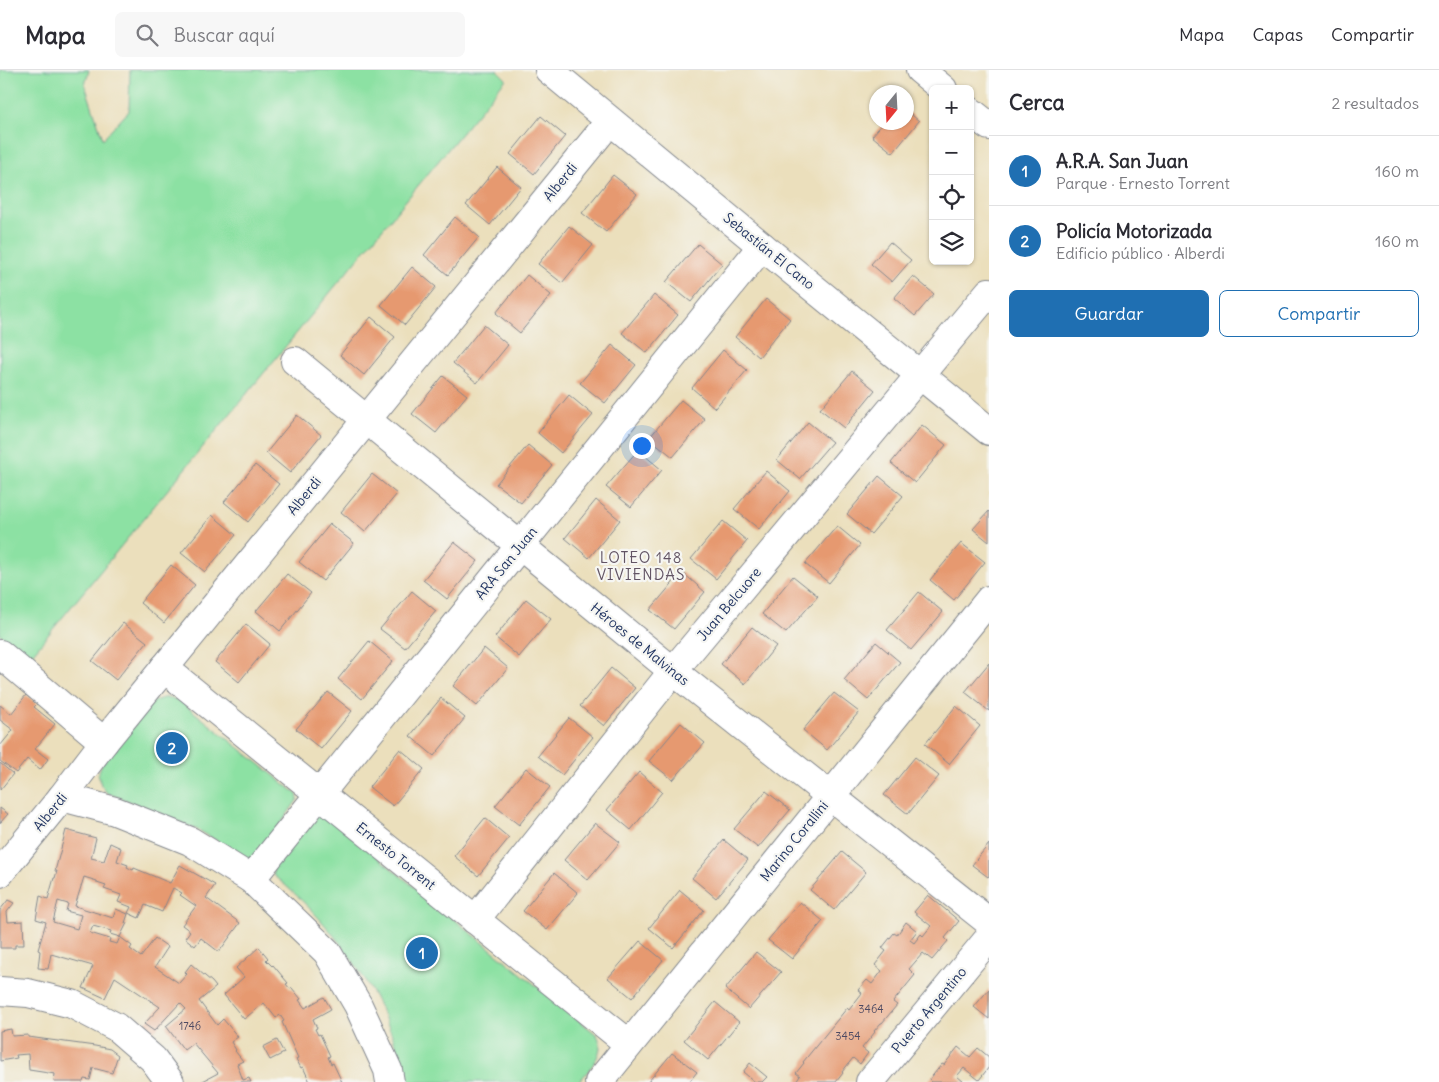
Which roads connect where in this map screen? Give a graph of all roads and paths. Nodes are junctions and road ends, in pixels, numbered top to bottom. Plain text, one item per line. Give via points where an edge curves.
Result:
1 (549, 70) edge
2 (920, 70) edge
3 (938, 85) edge
4 (974, 114) edge
5 (610, 120) junction
6 (989, 126) edge
7 (762, 246) junction
8 (989, 292) edge
9 (295, 361) dead end
10 (920, 374) junction
11 (366, 420) junction
12 (989, 431) edge
13 (520, 546) junction
14 (989, 600) edge
15 (0, 654) edge
16 (164, 668) junction
17 (673, 671) junction
18 (104, 742) junction
19 (319, 794) junction
20 (829, 796) junction
21 (62, 797) junction
22 (0, 873) edge
23 (251, 879) junction
24 (475, 920) junction
25 (989, 922) edge
26 (989, 938) edge
27 (0, 991) edge
28 (629, 1044) junction
29 (170, 1082) edge
30 (390, 1082) edge
31 (599, 1082) edge
32 (870, 1082) edge

1 - 5 street, Sebastián El Cano
2 - 3 street
4 - 6 street
5 - 7 street, Sebastián El Cano
5 - 11 street, Alberdi
7 - 10 street, Sebastián El Cano
7 - 13 street, ARA San Juan
8 - 10 street, Juan Belcuore
9 - 11 street, Héroes de Malvinas
10 - 12 street, Sebastián El Cano
10 - 17 street, Juan Belcuore
11 - 13 street, Héroes de Malvinas
11 - 16 street, Alberdi
13 - 17 street, Héroes de Malvinas
13 - 19 street, ARA San Juan
14 - 20 street, Marino Corallini
15 - 18 street
16 - 18 street, Alberdi
16 - 19 street, Ernesto Torrent
17 - 20 street, Héroes de Malvinas
17 - 24 street, Juan Belcuore
18 - 21 street, Alberdi
19 - 23 street, ARA San Juan
19 - 24 street, Ernesto Torrent
20 - 25 street, Héroes de Malvinas
20 - 28 street, Marino Corallini
21 - 22 street, Alberdi
21 - 23 street via 115,811 190,841
23 - 30 street via 327,952 358,1005 388,1070
24 - 28 street, Ernesto Torrent
26 - 32 street, Puerto Argentino
27 - 29 street via 28,993 72,1004 116,1027 153,1060
28 - 31 street, Marino Corallini

